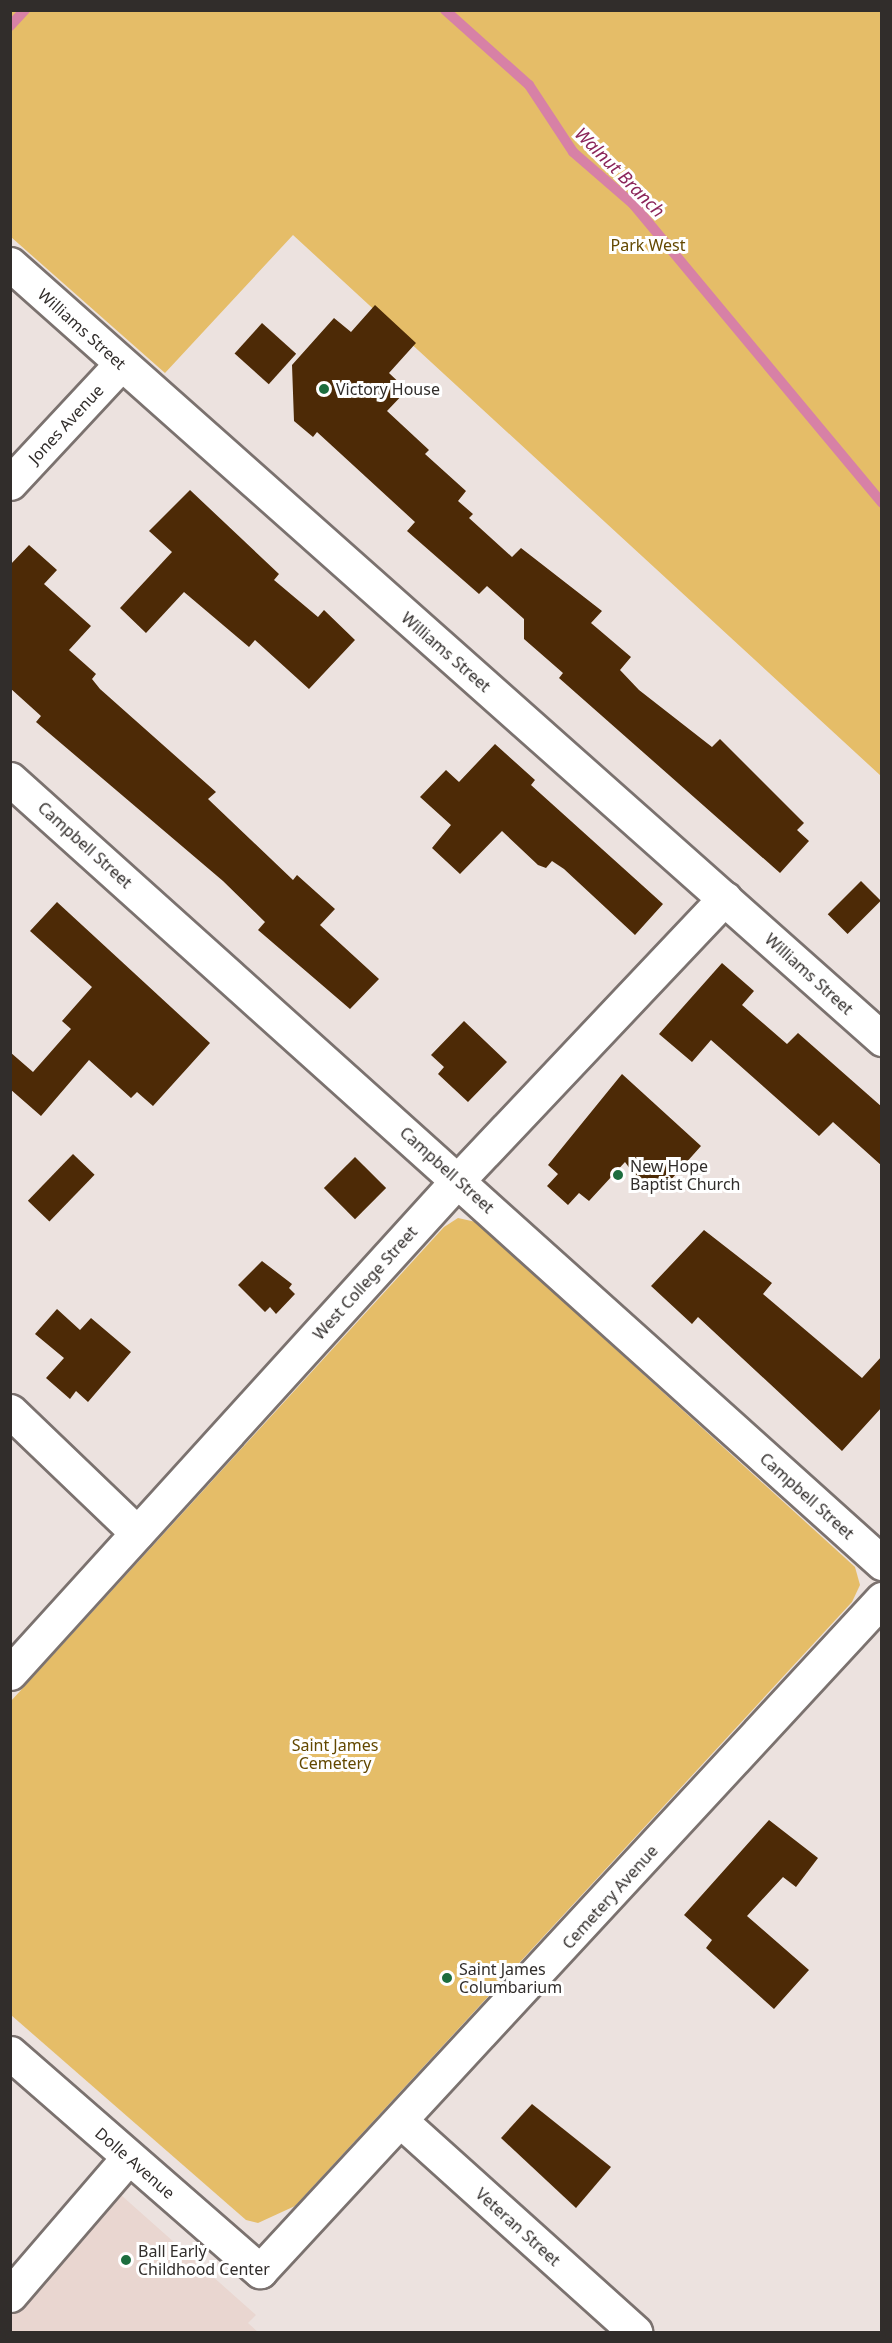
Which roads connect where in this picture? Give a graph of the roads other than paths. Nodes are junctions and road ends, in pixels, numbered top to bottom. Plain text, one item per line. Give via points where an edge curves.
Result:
1 (10, 264) edge
2 (121, 364) junction
3 (10, 483) edge
4 (10, 779) edge
5 (724, 898) junction
6 (882, 1039) edge
7 (458, 1180) junction
8 (10, 1412) edge
9 (137, 1533) junction
10 (882, 1563) edge
11 (882, 1599) edge
12 (10, 1673) edge
13 (10, 2053) edge
14 (402, 2122) junction
15 (128, 2157) junction
16 (260, 2271) joint
17 (10, 2295) edge
18 (635, 2332) edge

1 - 2 street, Williams Street
2 - 3 street, Jones Avenue
2 - 5 street, Williams Street
4 - 7 street, Campbell Street
5 - 6 street, Williams Street
5 - 7 street, West College Street
7 - 9 street, West College Street
7 - 10 street, Campbell Street
8 - 9 street
9 - 12 street, West College Street
11 - 14 street, Cemetery Avenue
13 - 15 street, Dolle Avenue
14 - 16 street, Cemetery Avenue
14 - 18 street, Veteran Street
15 - 16 street, Dolle Avenue
15 - 17 street

